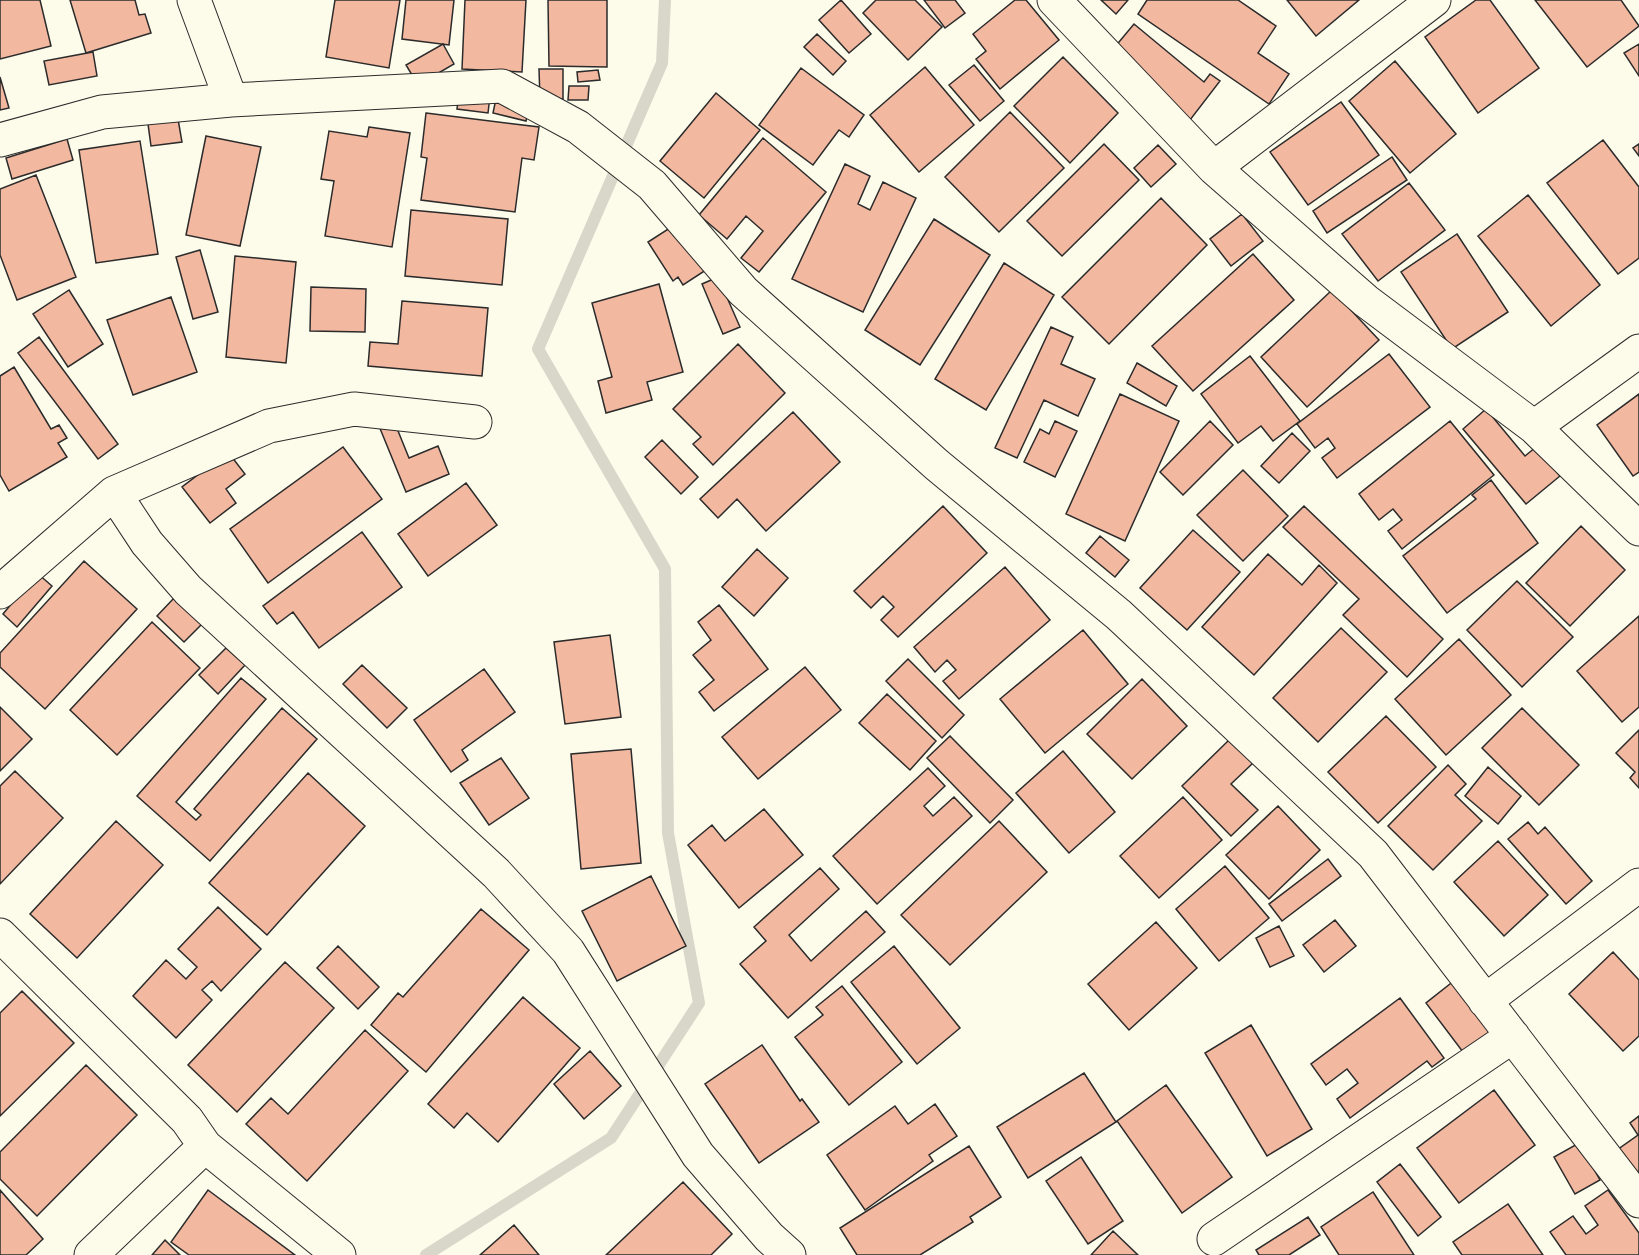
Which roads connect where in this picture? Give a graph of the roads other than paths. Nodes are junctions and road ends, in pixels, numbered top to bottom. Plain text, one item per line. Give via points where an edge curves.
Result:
1 (194, 0) edge
2 (1054, 0) edge
3 (1434, 0) edge
4 (231, 100) junction
5 (0, 140) edge
6 (1214, 168) junction
7 (1639, 351) edge
8 (475, 422) dead end
9 (1534, 427) junction
10 (114, 493) junction
11 (1639, 529) edge
12 (0, 592) edge
13 (1639, 885) edge
14 (0, 935) edge
15 (1485, 1001) junction
16 (1513, 1036) junction
17 (205, 1146) junction
18 (1639, 1201) edge
19 (1214, 1239) dead end
20 (91, 1255) edge
21 (339, 1255) edge
22 (789, 1255) edge

1 - 4 street
2 - 6 street
3 - 6 street
4 - 5 street via 102,112
4 - 15 street via 502,86 578,127 652,184 743,291 937,465 1119,615 1373,854
6 - 9 street via 1366,302
7 - 9 street
8 - 10 street via 354,409 269,426
9 - 11 street
10 - 12 street
10 - 22 street via 147,543 188,590 496,873 568,951 698,1155
13 - 15 street
14 - 17 street via 187,1120
15 - 16 street
16 - 18 street
16 - 19 street
17 - 20 street
17 - 21 street

